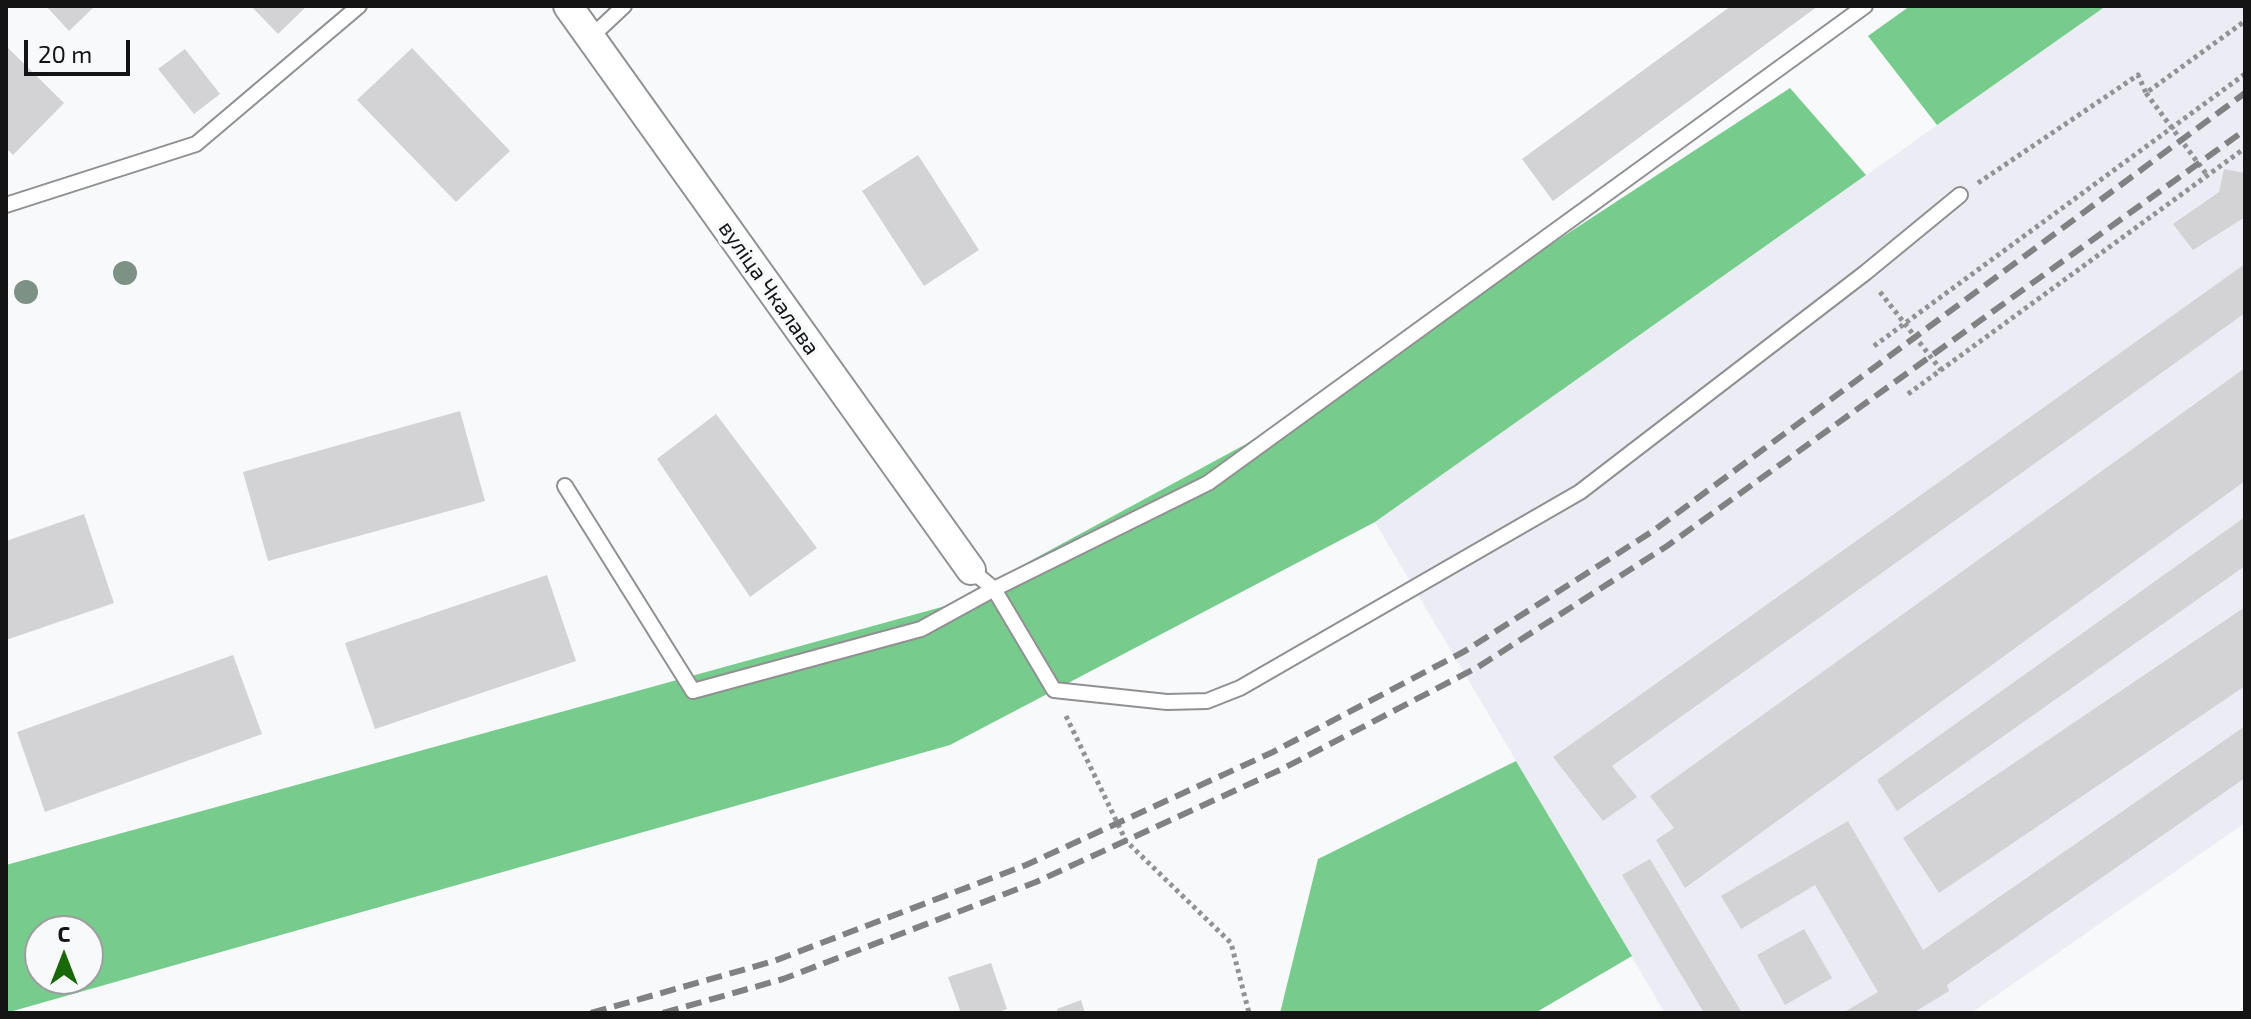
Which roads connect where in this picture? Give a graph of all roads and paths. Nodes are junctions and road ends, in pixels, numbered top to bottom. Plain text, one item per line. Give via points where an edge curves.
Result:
1 (359, 6) edge
2 (568, 6) edge
3 (624, 6) edge
4 (1865, 6) edge
5 (2245, 21) edge
6 (591, 37) junction
7 (2245, 74) edge
8 (2146, 93) junction
9 (2172, 128) junction
10 (2245, 148) edge
11 (2207, 175) junction
12 (1960, 195) joint
13 (6, 205) edge
14 (1865, 273) junction
15 (1906, 322) junction
16 (1874, 346) dead end
17 (1941, 370) junction
18 (1908, 394) dead end
19 (565, 486) dead end
20 (971, 570) joint
21 (994, 589) junction
22 (1054, 690) junction
23 (1249, 1013) edge

1 - 13 lane via 196,144
2 - 6 street, вуліца Чкалава
3 - 6 lane
4 - 21 lane via 1208,483
5 - 8 path
6 - 20 street, вуліца Чкалава
7 - 9 path
8 - 9 path
8 - 12 path via 2138,75
9 - 11 path
9 - 15 path
10 - 11 path
11 - 17 path
12 - 14 lane
14 - 15 path
14 - 22 lane via 1580,492 1240,688 1207,701 1167,702
15 - 16 path
15 - 17 path
17 - 18 path
19 - 21 lane via 693,691 921,629
20 - 21 lane
21 - 22 lane
22 - 23 path via 1126,841 1231,943

